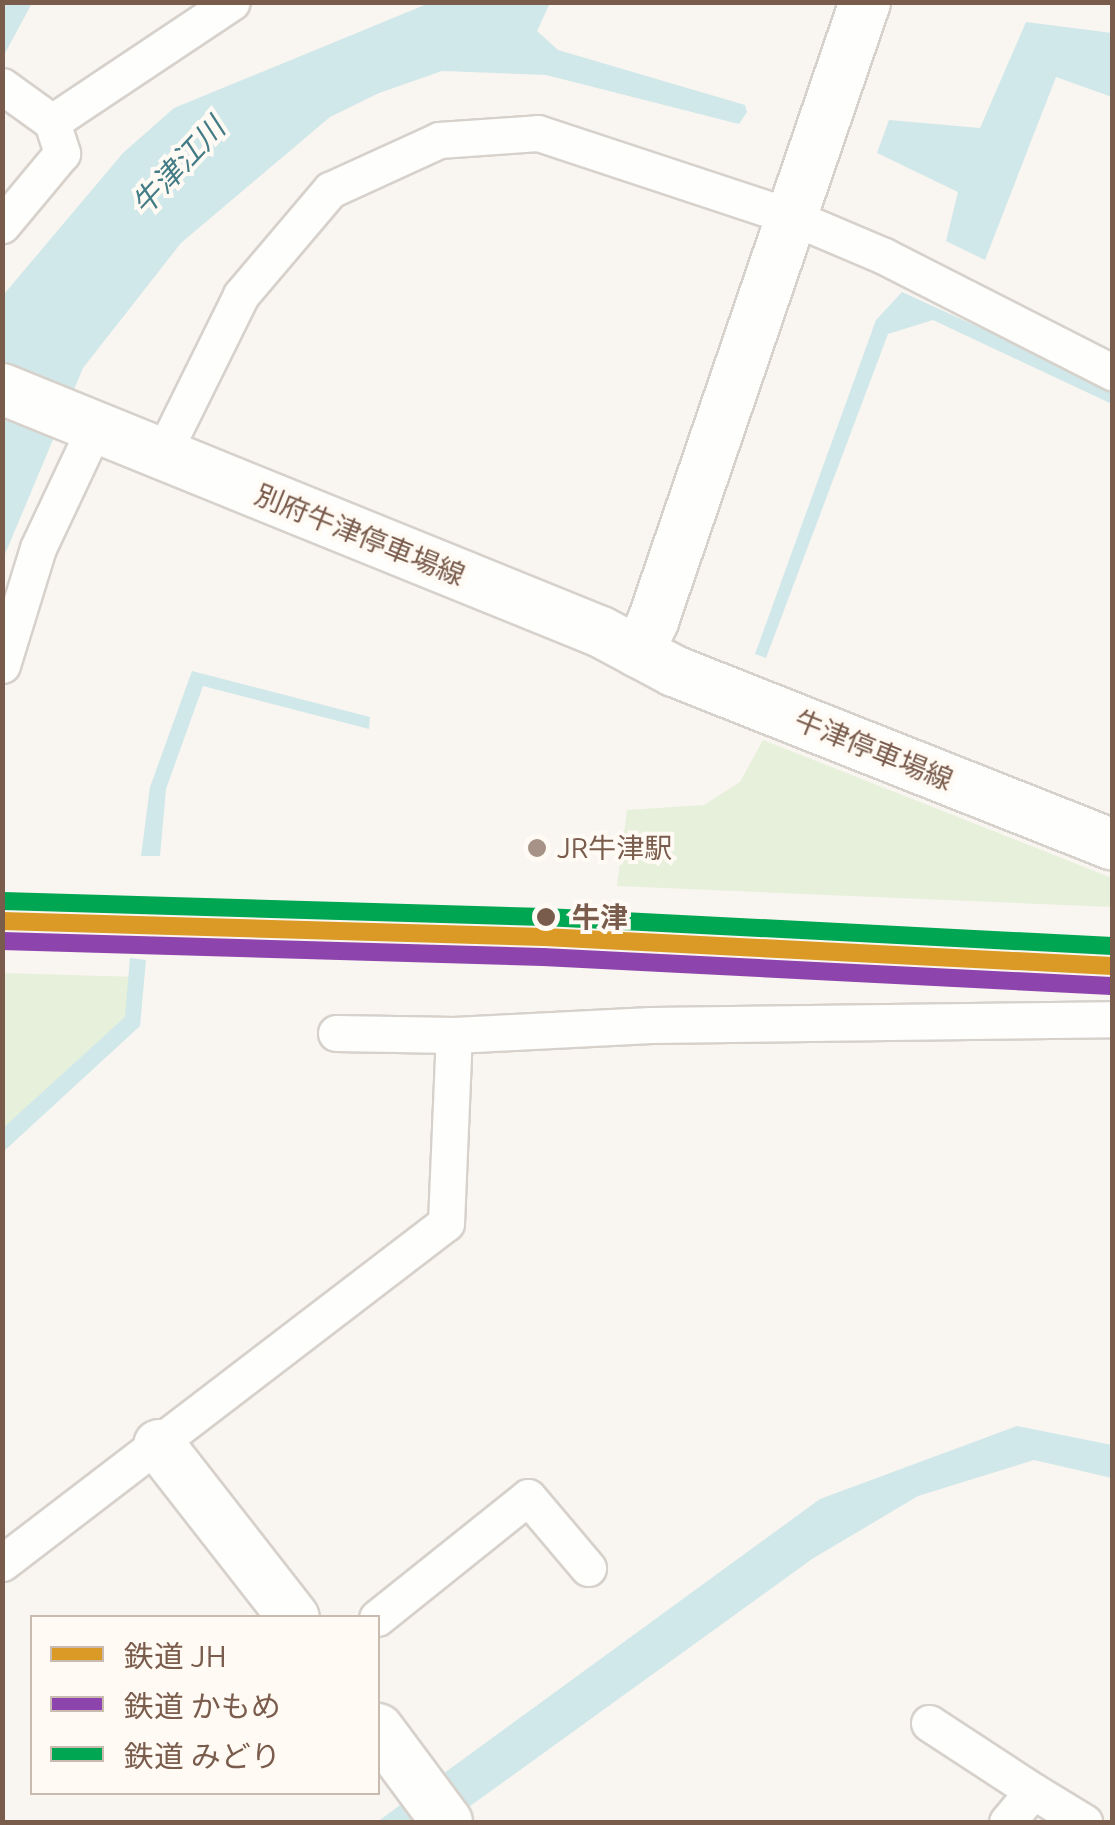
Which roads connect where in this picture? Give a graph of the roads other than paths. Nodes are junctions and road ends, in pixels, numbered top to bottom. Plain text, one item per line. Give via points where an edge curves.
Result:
1 (232, 2) edge
2 (865, 2) edge
3 (2, 86) edge
4 (52, 122) junction
5 (792, 217) junction
6 (2, 225) edge
7 (1112, 372) edge
8 (2, 389) edge
9 (88, 425) junction
10 (162, 455) junction
11 (638, 652) junction
12 (2, 665) edge
13 (1112, 844) edge
14 (1112, 1018) edge
15 (336, 1033) dead end
16 (454, 1035) junction
17 (159, 1444) junction
18 (2, 1563) edge
19 (588, 1568) dead end
20 (292, 1615) edge
21 (380, 1616) edge
22 (929, 1723) dead end
23 (380, 1732) edge
24 (1033, 1792) junction
25 (447, 1822) edge
26 (1007, 1822) edge
27 (1084, 1822) edge

1 - 4 street
2 - 5 main road
3 - 4 street
4 - 6 street via 62,153
5 - 7 street via 884,256
5 - 10 street via 538,133 440,140 330,190 241,294
5 - 11 main road
8 - 9 main road, 別府牛津停車場線
9 - 10 main road, 別府牛津停車場線
9 - 12 street via 38,548
10 - 11 main road, 別府牛津停車場線
11 - 13 main road, 牛津停車場線
14 - 16 street
15 - 16 street
16 - 17 street via 446,1223
17 - 18 street
17 - 20 main road
19 - 21 street via 528,1498
22 - 24 street
23 - 25 main road
24 - 26 street
24 - 27 street

